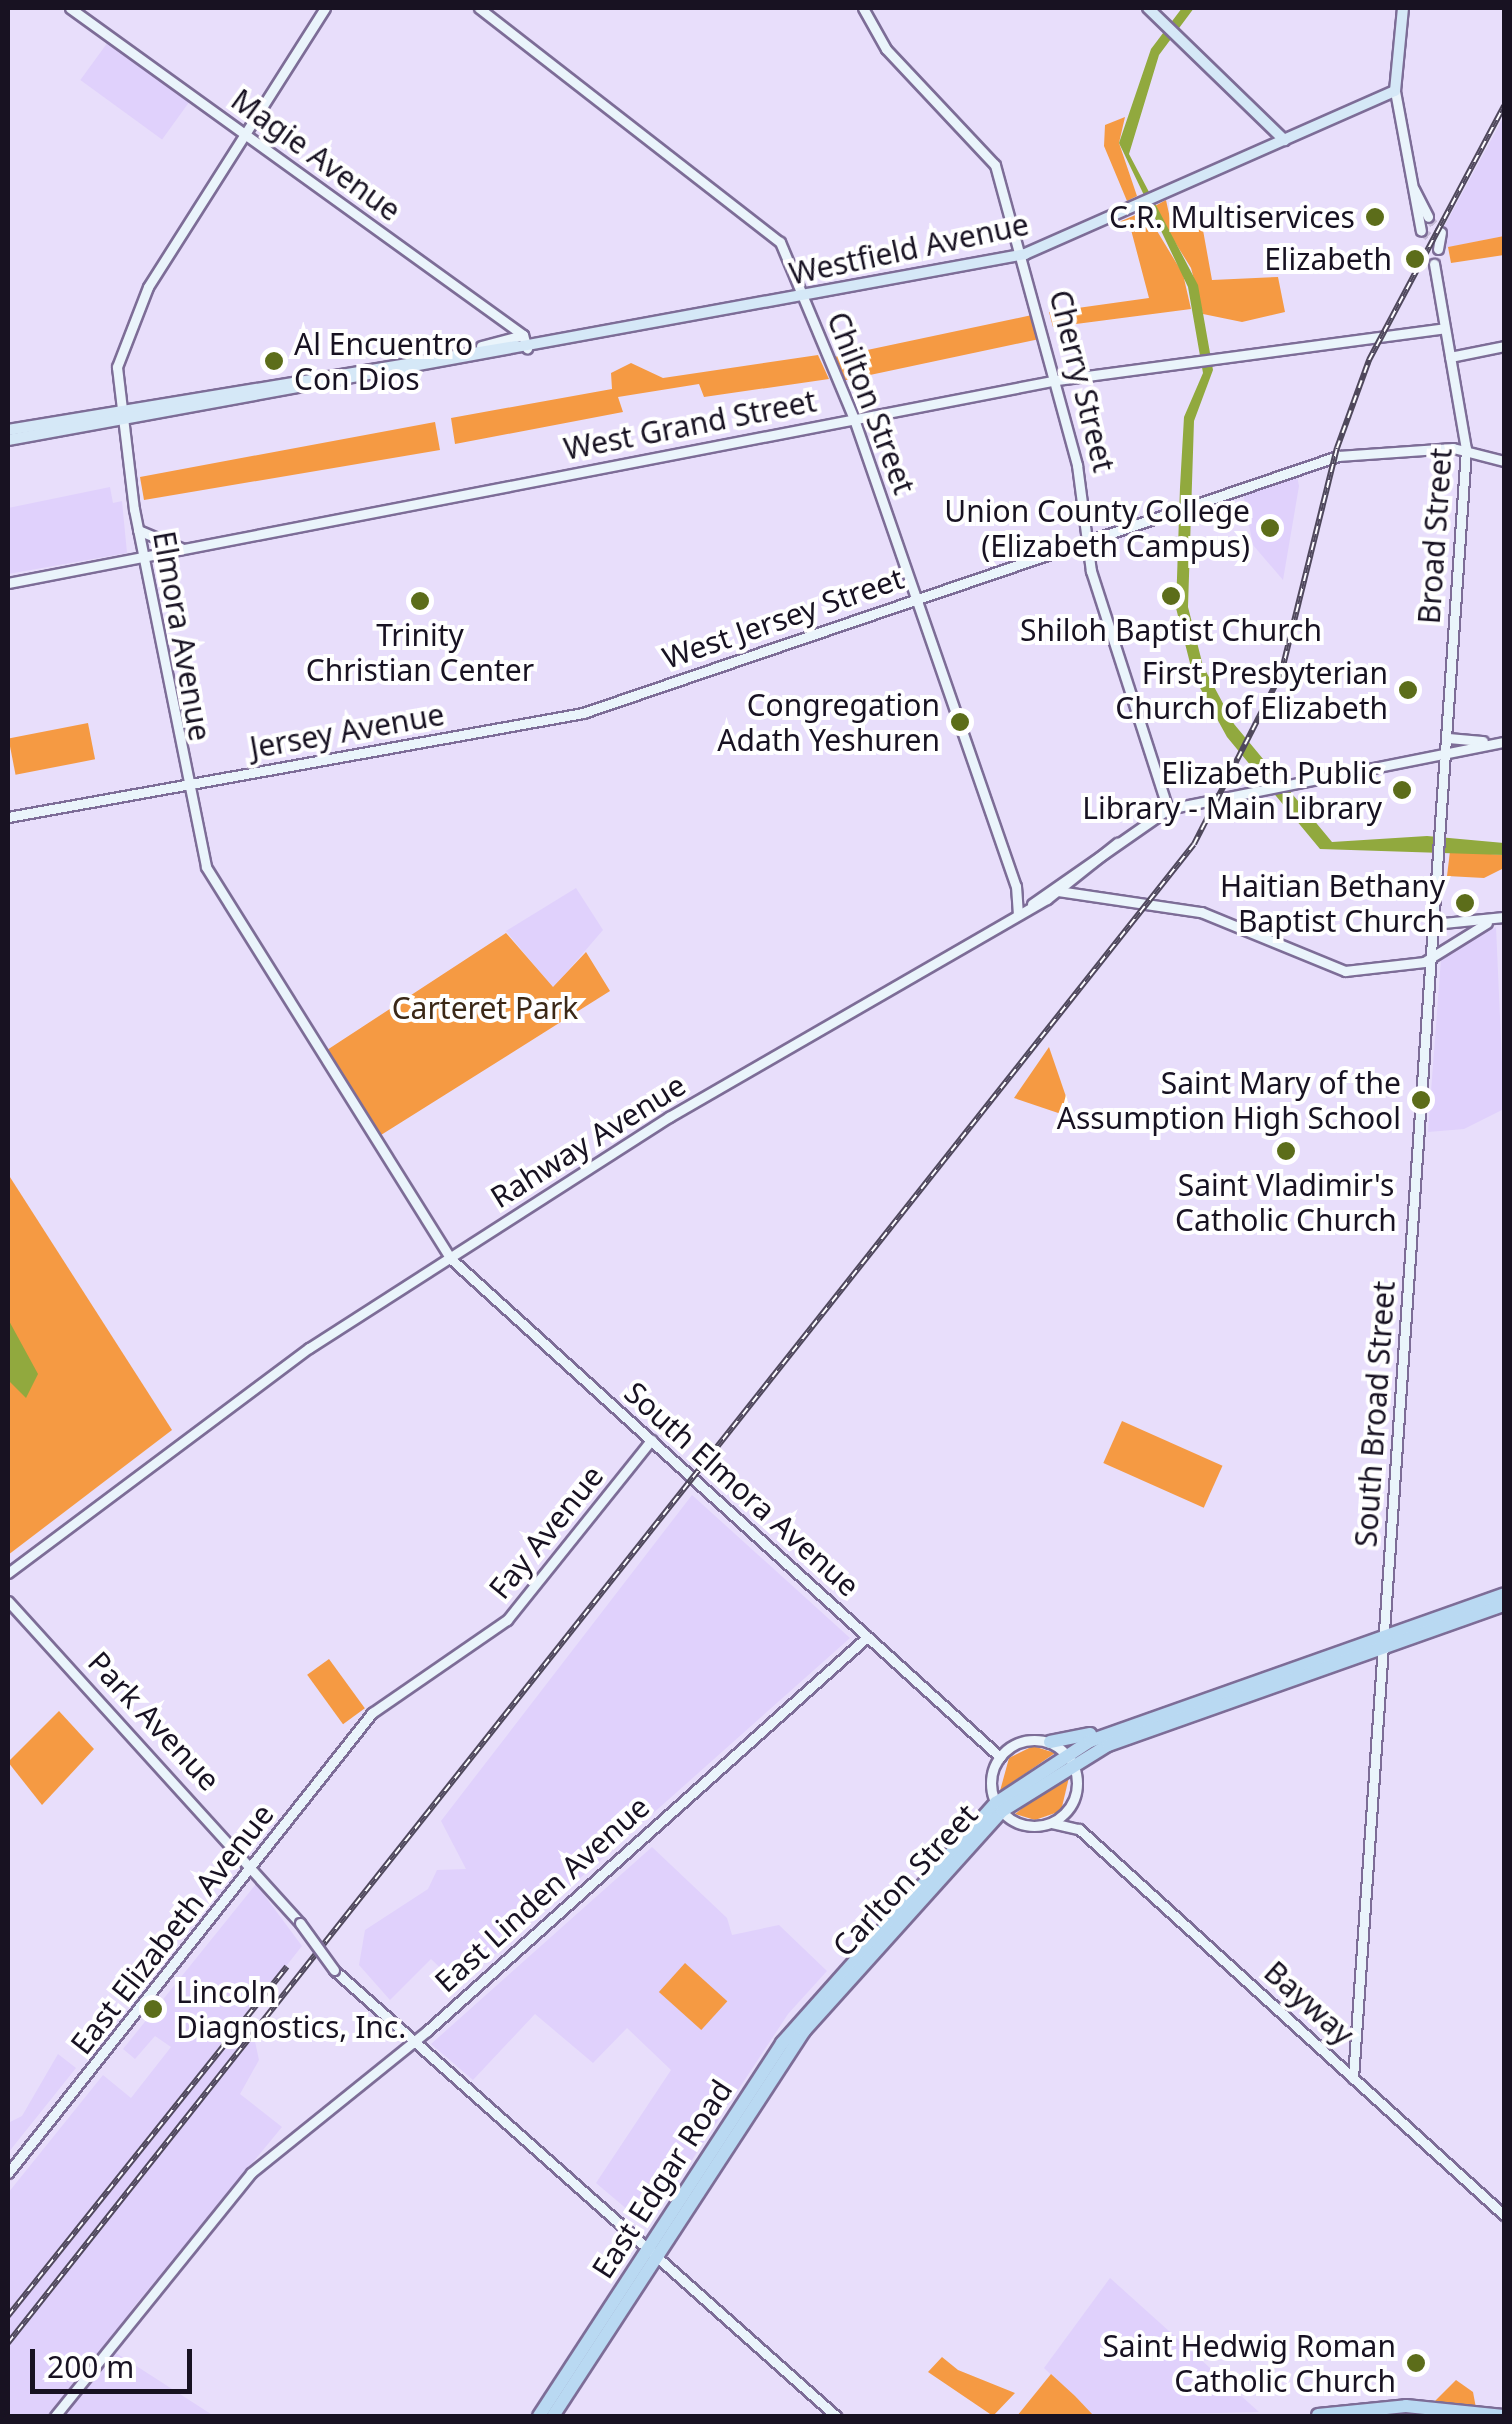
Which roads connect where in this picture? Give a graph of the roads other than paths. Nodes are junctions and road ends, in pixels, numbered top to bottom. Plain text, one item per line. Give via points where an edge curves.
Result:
1 (70, 8) edge
2 (325, 8) edge
3 (479, 8) edge
4 (863, 8) edge
5 (1148, 8) edge
6 (1403, 8) edge
7 (1394, 91) junction
8 (243, 134) junction
9 (1284, 140) junction
10 (1414, 188) junction
11 (1428, 218) tunnel mouth
12 (1421, 232) dead end
13 (1025, 254) junction
14 (1434, 264) dead end
15 (803, 298) junction
16 (1446, 328) junction
17 (523, 335) junction
18 (481, 346) junction
19 (1504, 346) edge
20 (527, 348) junction
21 (1450, 357) junction
22 (1057, 380) junction
23 (223, 397) junction
24 (118, 415) junction
25 (854, 419) junction
26 (10, 434) edge
27 (1466, 449) junction
28 (1504, 461) edge
29 (138, 530) junction
30 (1090, 543) junction
31 (184, 550) junction
32 (143, 558) junction
33 (8, 582) edge
34 (916, 599) junction
35 (576, 715) joint
36 (1447, 738) junction
37 (1500, 742) edge
38 (1446, 754) junction
39 (184, 786) junction
40 (1168, 808) junction
41 (8, 817) edge
42 (1117, 843) junction
43 (1078, 866) junction
44 (1016, 887) junction
45 (1058, 891) junction
46 (1030, 906) junction
47 (1018, 916) junction
48 (1504, 917) edge
49 (1487, 923) junction
50 (1433, 924) junction
51 (1431, 959) junction
52 (450, 1258) junction
53 (651, 1440) junction
54 (8, 1574) edge
55 (1504, 1594) edge
56 (8, 1601) edge
57 (1504, 1605) edge
58 (867, 1637) junction
59 (1384, 1642) junction
60 (372, 1713) joint
61 (1130, 1725) junction
62 (1050, 1742) junction
63 (1000, 1757) junction
64 (1070, 1757) junction
65 (1074, 1800) junction
66 (999, 1807) junction
67 (1052, 1823) junction
68 (1079, 1829) junction
69 (254, 1865) junction
70 (836, 1976) joint
71 (409, 2045) junction
72 (790, 2050) joint
73 (1354, 2078) junction
74 (8, 2174) edge
75 (1504, 2215) edge
76 (654, 2250) junction
77 (56, 2416) edge
78 (539, 2416) edge
79 (554, 2416) edge
80 (836, 2416) edge
81 (1311, 2416) edge
82 (1446, 2416) edge
83 (1503, 2416) edge

1 - 8 street, Magie Avenue
2 - 8 street, Elmora Avenue
3 - 15 street, Chilton Street via 774,236
4 - 13 street, Cherry Street via 886,50 990,157
5 - 9 main road
6 - 7 main road
7 - 9 main road, Westfield Avenue
7 - 10 street
8 - 17 street, Magie Avenue
8 - 24 street, Elmora Avenue via 131,320
9 - 13 main road, Westfield Avenue
10 - 11 street
10 - 12 street
13 - 15 main road, Westfield Avenue
13 - 22 street, Cherry Street
14 - 16 street, Broad Street
15 - 20 main road, Westfield Avenue
15 - 25 street, Chilton Street
16 - 21 street, Broad Street
16 - 22 street, West Grand Street
17 - 18 street
17 - 20 street
18 - 20 main road, Westfield Avenue
18 - 23 main road, Westfield Avenue
19 - 21 street
20 - 23 main road, Westfield Avenue
21 - 27 street, Broad Street
22 - 25 street, West Grand Street
22 - 30 street, Cherry Street
23 - 24 main road, Westfield Avenue
24 - 26 main road, Westfield Avenue
24 - 29 street, Elmora Avenue
25 - 31 street, West Grand Street
25 - 34 street, Chilton Street
27 - 28 street
27 - 30 street, West Jersey Street via 1338,456
27 - 36 street, Broad Street
29 - 31 street
29 - 32 street, Elmora Avenue
30 - 34 street, West Jersey Street
30 - 40 street, Cherry Street
31 - 32 street, West Grand Street
32 - 33 street, West Grand Street
32 - 39 street, Elmora Avenue
34 - 35 street, West Jersey Street
34 - 44 street, Chilton Street
35 - 39 street, Jersey Avenue
36 - 37 street
36 - 38 street, Broad Street
37 - 38 street, Rahway Avenue
38 - 40 street, Rahway Avenue
38 - 50 street, South Broad Street
39 - 41 street, Jersey Avenue
39 - 52 street, Elmora Avenue via 217,889
40 - 42 street, Rahway Avenue
42 - 43 street, Rahway Avenue
42 - 45 street, Rahway Avenue
43 - 45 street
43 - 46 street, Rahway Avenue
44 - 46 street, Chilton Street
44 - 47 street, Chilton Street
45 - 46 street, Rahway Avenue
45 - 51 street via 1201,912 1329,968 1386,970
46 - 47 street, Rahway Avenue
47 - 52 street, Rahway Avenue via 669,1117
48 - 49 street
49 - 50 street
49 - 51 street
50 - 51 street, South Broad Street
51 - 59 street, South Broad Street
52 - 53 street, South Elmora Avenue
52 - 54 street, Rahway Avenue via 183,1436
53 - 58 street, South Elmora Avenue
53 - 60 street, Fay Avenue via 507,1620
55 - 59 highway
56 - 69 street, Park Avenue
57 - 59 highway
58 - 63 street, South Elmora Avenue
58 - 71 street, East Linden Avenue
59 - 61 highway
59 - 64 highway
59 - 73 street, South Broad Street
60 - 69 street, East Elizabeth Avenue
61 - 62 highway
61 - 64 highway
62 - 63 street via 1024,1741
62 - 64 street
63 - 66 street via 990,1777
64 - 65 street
64 - 66 highway, Carlton Street
65 - 67 street
65 - 68 street
66 - 67 street, Bayway via 1024,1824
66 - 70 highway, Carlton Street
66 - 72 highway, Carlton Street
67 - 68 street, Bayway
68 - 73 street, Bayway
69 - 71 street, Park Avenue, bridge via 334,1970
69 - 74 street, East Elizabeth Avenue
70 - 76 highway, East Edgar Road
71 - 76 street, Park Avenue
71 - 77 street, East Linden Avenue via 252,2173
72 - 76 highway, East Edgar Road
73 - 75 street, Bayway
76 - 78 highway, East Edgar Road
76 - 79 highway, East Edgar Road
76 - 80 street, Park Avenue
81 - 82 highway
81 - 83 highway via 1392,2406

